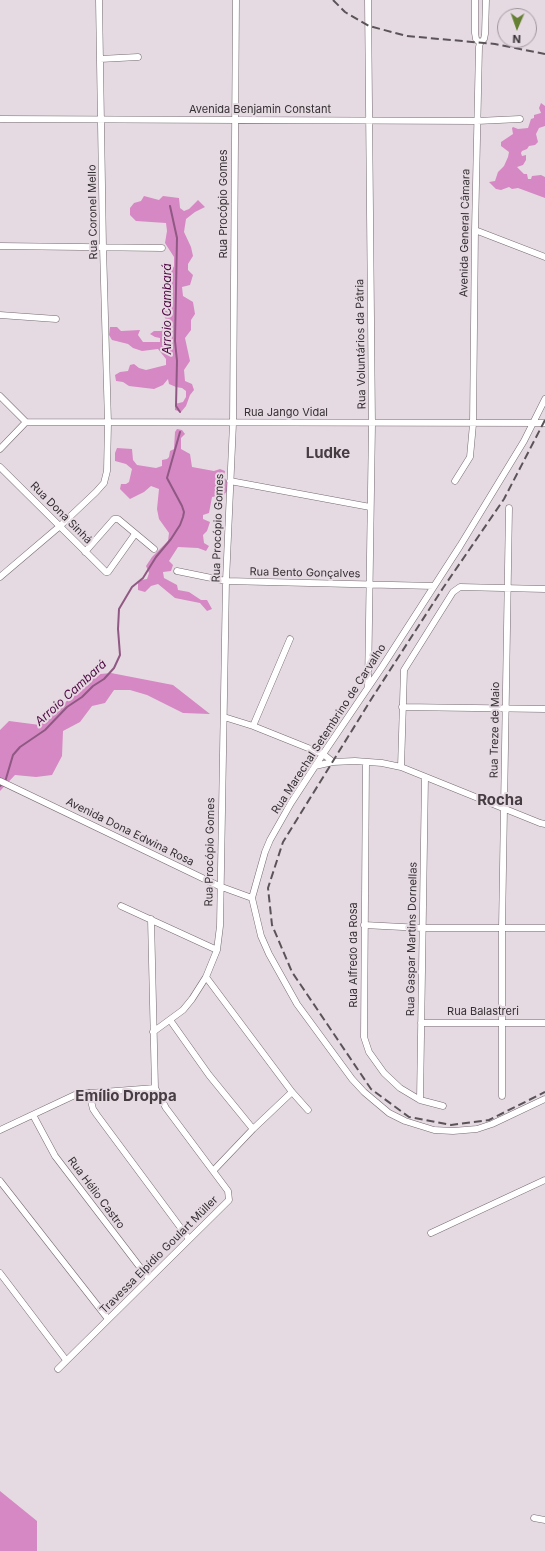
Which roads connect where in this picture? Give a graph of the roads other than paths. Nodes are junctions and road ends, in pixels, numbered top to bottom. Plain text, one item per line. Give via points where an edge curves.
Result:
1 (99, 0) edge
2 (236, 0) edge
3 (368, 0) edge
4 (475, 0) edge
5 (486, 0) edge
6 (480, 43) junction
7 (138, 57) dead end
8 (100, 59) junction
9 (0, 119) edge
10 (235, 119) junction
11 (520, 119) dead end
12 (101, 120) junction
13 (369, 121) junction
14 (477, 121) junction
15 (475, 230) junction
16 (0, 246) edge
17 (103, 247) junction
18 (162, 248) dead end
19 (545, 257) edge
20 (0, 315) edge
21 (56, 319) dead end
22 (0, 396) edge
23 (545, 399) edge
24 (26, 422) junction
25 (108, 423) junction
26 (233, 423) junction
27 (532, 423) junction
28 (545, 423) edge
29 (372, 424) junction
30 (473, 424) junction
31 (0, 449) edge
32 (0, 467) edge
33 (230, 481) junction
34 (456, 481) dead end
35 (370, 507) junction
36 (509, 508) dead end
37 (60, 526) junction
38 (135, 534) junction
39 (154, 549) dead end
40 (85, 552) junction
41 (177, 571) dead end
42 (0, 577) edge
43 (226, 581) junction
44 (370, 584) junction
45 (434, 586) junction
46 (507, 588) junction
47 (545, 589) edge
48 (290, 639) dead end
49 (368, 687) junction
50 (402, 707) junction
51 (505, 709) junction
52 (545, 709) edge
53 (224, 717) junction
54 (253, 726) junction
55 (323, 754) junction
56 (333, 762) junction
57 (366, 762) junction
58 (315, 766) junction
59 (401, 767) junction
60 (425, 777) junction
61 (0, 782) edge
62 (504, 808) junction
63 (545, 824) edge
64 (220, 886) junction
65 (252, 898) junction
66 (121, 906) dead end
67 (151, 919) junction
68 (364, 925) junction
69 (422, 928) junction
70 (502, 928) junction
71 (545, 928) edge
72 (217, 950) junction
73 (206, 977) junction
74 (170, 1020) junction
75 (502, 1022) junction
76 (421, 1023) junction
77 (545, 1023) edge
78 (153, 1032) junction
79 (155, 1088) junction
80 (292, 1092) junction
81 (89, 1093) junction
82 (502, 1096) dead end
83 (545, 1098) edge
84 (420, 1100) junction
85 (443, 1106) dead end
86 (308, 1110) dead end
87 (33, 1115) junction
88 (0, 1130) edge
89 (253, 1130) junction
90 (214, 1170) junction
91 (0, 1180) edge
92 (545, 1180) edge
93 (431, 1233) dead end
94 (189, 1239) junction
95 (0, 1273) edge
96 (149, 1279) junction
97 (108, 1320) junction
98 (66, 1360) junction
99 (58, 1368) dead end
100 (534, 1518) dead end
101 (545, 1520) edge

1 - 8 street, Rua Coronel Mello
2 - 10 street, Rua Procópio Gomes
3 - 13 street, Rua Voluntários da Pátria
4 - 6 street, Avenida General Câmara via 475,33
5 - 6 street, Avenida General Câmara via 485,34
6 - 14 street, Avenida General Câmara
7 - 8 street
8 - 12 street, Rua Coronel Mello
9 - 12 street, Avenida Benjamin Constant
10 - 12 street, Avenida Benjamin Constant
10 - 13 street, Avenida Benjamin Constant
10 - 26 street, Rua Procópio Gomes
11 - 14 street, Avenida Benjamin Constant
12 - 17 street, Rua Coronel Mello
13 - 14 street, Avenida Benjamin Constant
13 - 29 street, Rua Voluntários da Pátria
14 - 15 street, Avenida General Câmara
15 - 19 street
15 - 30 street, Avenida General Câmara
16 - 17 street
17 - 18 street
17 - 25 street, Rua Coronel Mello
20 - 21 street
22 - 24 street
23 - 27 street, Rua Marechal Setembrino de Carvalho
24 - 25 street, Rua Jango Vidal
24 - 31 street
25 - 26 street, Rua Jango Vidal
25 - 37 street, Rua Coronel Mello via 107,471 104,483
26 - 29 street, Rua Jango Vidal
26 - 33 street, Rua Procópio Gomes
27 - 28 street, Rua Jango Vidal
27 - 30 street, Rua Jango Vidal
27 - 45 street, Rua Marechal Setembrino de Carvalho via 496,489
29 - 30 street, Rua Jango Vidal
29 - 35 street, Rua Voluntários da Pátria
30 - 34 street, Avenida General Câmara via 470,457
32 - 37 street, Rua Dona Sinhá
33 - 35 street
33 - 43 street, Rua Procópio Gomes
35 - 44 street, Rua Voluntários da Pátria
36 - 46 street, Rua Treze de Maio
37 - 40 street, Rua Dona Sinhá
37 - 42 street, Rua Coronel Mello
38 - 39 street
38 - 40 street via 118,519 114,519
38 - 40 street, Rua Dona Sinhá via 108,572
41 - 43 street, Rua Bento Gonçalves
43 - 44 street, Rua Bento Gonçalves
43 - 53 street, Rua Procópio Gomes
44 - 45 street, Rua Bento Gonçalves
44 - 49 street, Rua Voluntários da Pátria
45 - 49 street, Rua Marechal Setembrino de Carvalho
46 - 47 street
46 - 50 street via 460,587 453,592 404,670
46 - 51 street, Rua Treze de Maio
48 - 54 street
49 - 55 street, Rua Marechal Setembrino de Carvalho
50 - 51 street
50 - 59 street
51 - 52 street
51 - 62 street, Rua Treze de Maio
53 - 54 street
53 - 64 street, Rua Procópio Gomes
54 - 55 street
55 - 56 street
55 - 58 street, Rua Marechal Setembrino de Carvalho
56 - 57 street
56 - 58 street
57 - 59 street
57 - 68 street, Rua Alfredo da Rosa
58 - 65 street, Rua Marechal Setembrino de Carvalho via 270,840
59 - 60 street
60 - 62 street
60 - 69 street, Rua Gaspar Martins Dornellas
61 - 64 street, Avenida Dona Edwina Rosa
62 - 63 street
62 - 70 street, Rua Treze de Maio
64 - 65 street, Avenida Dona Edwina Rosa
64 - 72 street, Rua Procópio Gomes
65 - 83 street, Rua Marechal Setembrino de Carvalho via 261,936 297,1004 352,1079 389,1113 434,1130 477,1129
66 - 67 street
67 - 72 street
67 - 78 street, Travessa Elpídio Goulart Müller
68 - 69 street
68 - 84 street, Rua Alfredo da Rosa via 364,1037 369,1052 384,1073 400,1088
69 - 70 street
69 - 76 street, Rua Gaspar Martins Dornellas
70 - 71 street
70 - 75 street, Rua Treze de Maio
72 - 73 street, Rua Procópio Gomes
73 - 74 street, Rua Procópio Gomes via 183,1010
73 - 80 street
74 - 78 street, Rua Procópio Gomes
74 - 89 street
75 - 76 street, Rua Balastreri
75 - 77 street, Rua Balastreri
75 - 82 street, Rua Treze de Maio
76 - 84 street, Rua Gaspar Martins Dornellas
78 - 79 street, Travessa Elpídio Goulart Müller
79 - 81 street
79 - 90 street, Travessa Elpídio Goulart Müller via 166,1108
80 - 86 street
80 - 89 street
81 - 87 street via 69,1098
81 - 94 street via 97,1115
84 - 85 street, Rua Alfredo da Rosa
87 - 88 street
87 - 96 street, Rua Hélio Castro via 55,1156
89 - 90 street
90 - 94 street, Travessa Elpídio Goulart Müller via 228,1191 229,1200
91 - 97 street
92 - 93 street
94 - 96 street, Travessa Elpídio Goulart Müller
95 - 98 street
96 - 97 street, Travessa Elpídio Goulart Müller
97 - 98 street, Travessa Elpídio Goulart Müller
98 - 99 street, Travessa Elpídio Goulart Müller
100 - 101 street

